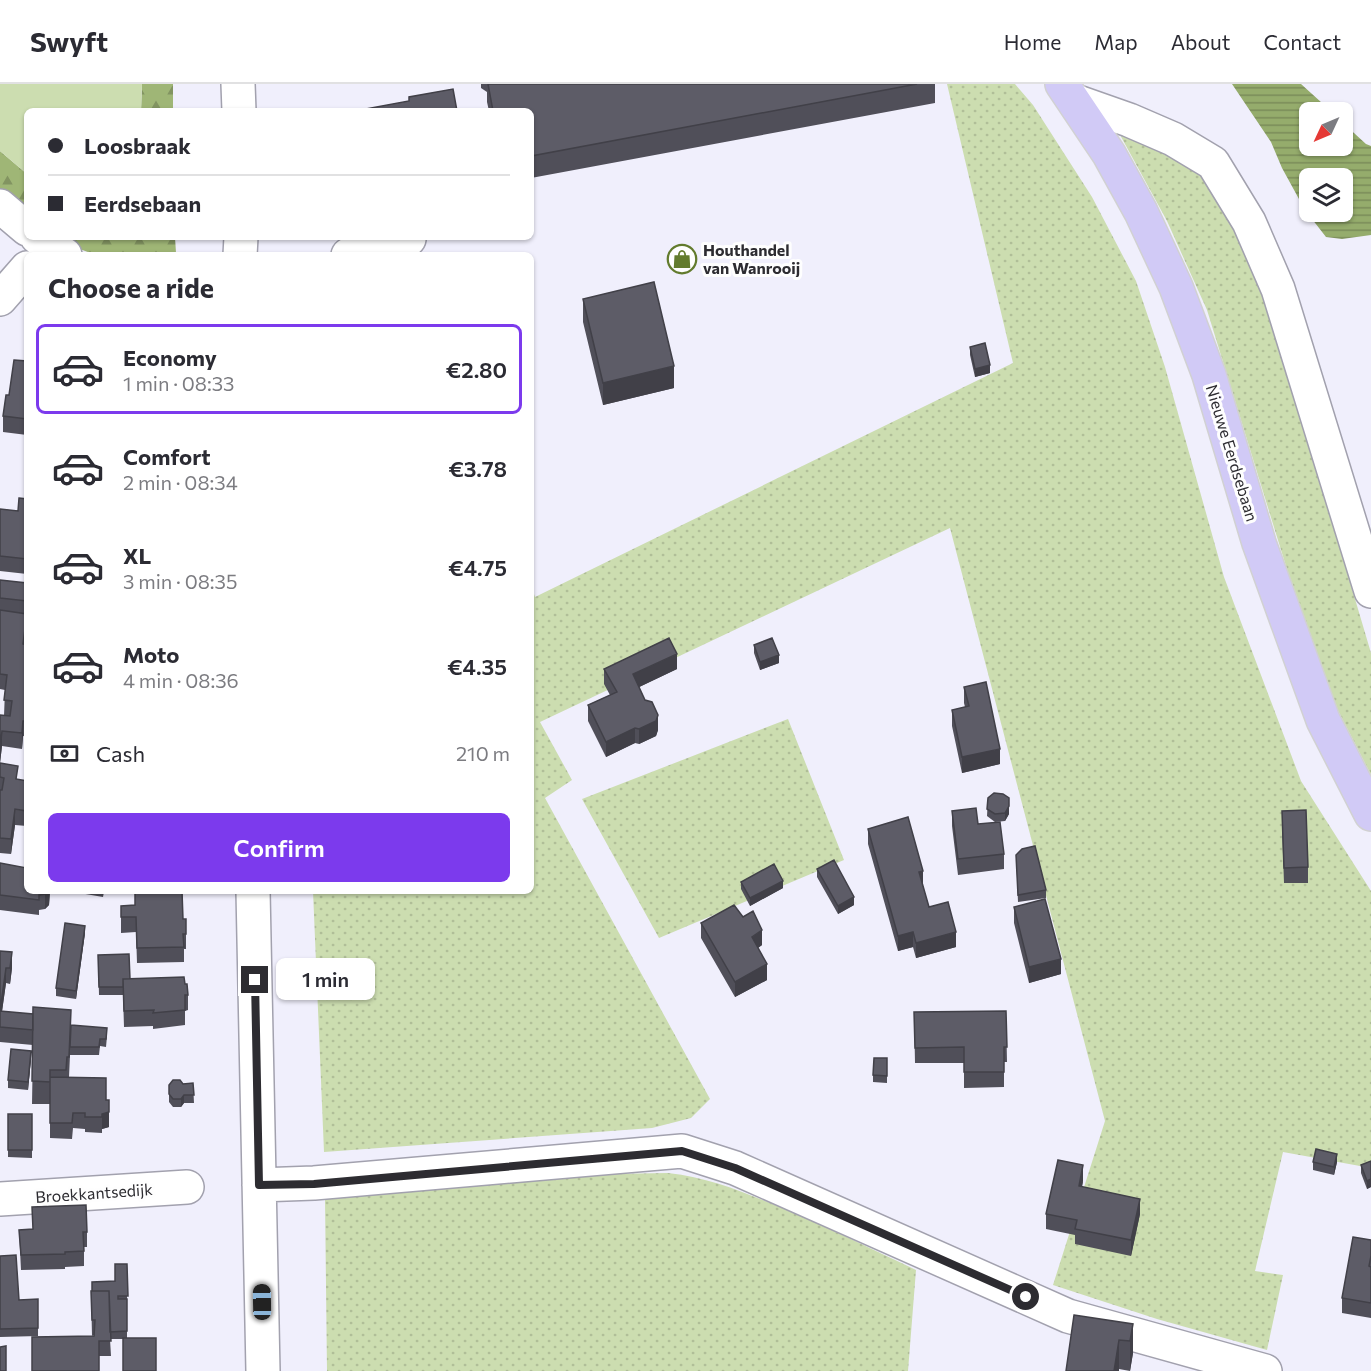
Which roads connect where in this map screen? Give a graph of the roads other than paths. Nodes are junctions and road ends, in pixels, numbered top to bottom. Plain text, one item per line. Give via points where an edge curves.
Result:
1 (238, 84) edge
2 (1069, 93) edge
3 (239, 108) edge
4 (0, 206) edge
5 (24, 231) edge
6 (405, 240) edge
7 (359, 252) edge
8 (24, 268) edge
9 (0, 299) edge
10 (1371, 591) edge
11 (1371, 814) edge
12 (253, 894) edge
13 (259, 1185) junction
14 (187, 1187) dead end
15 (0, 1199) edge
16 (263, 1371) edge
17 (1265, 1371) edge

1 - 3 street
2 - 10 street, Nieuwe Eerdsebaan via 1173,139 1213,163 1249,222 1278,289
2 - 11 main road, Nieuwe Eerdsebaan via 1109,154 1176,287 1209,375 1259,543 1323,720
4 - 5 street
6 - 7 street
8 - 9 street
12 - 13 street
13 - 16 street
13 - 17 street via 314,1184 682,1151 735,1168 1068,1316
14 - 15 street, Broekkantsedijk

